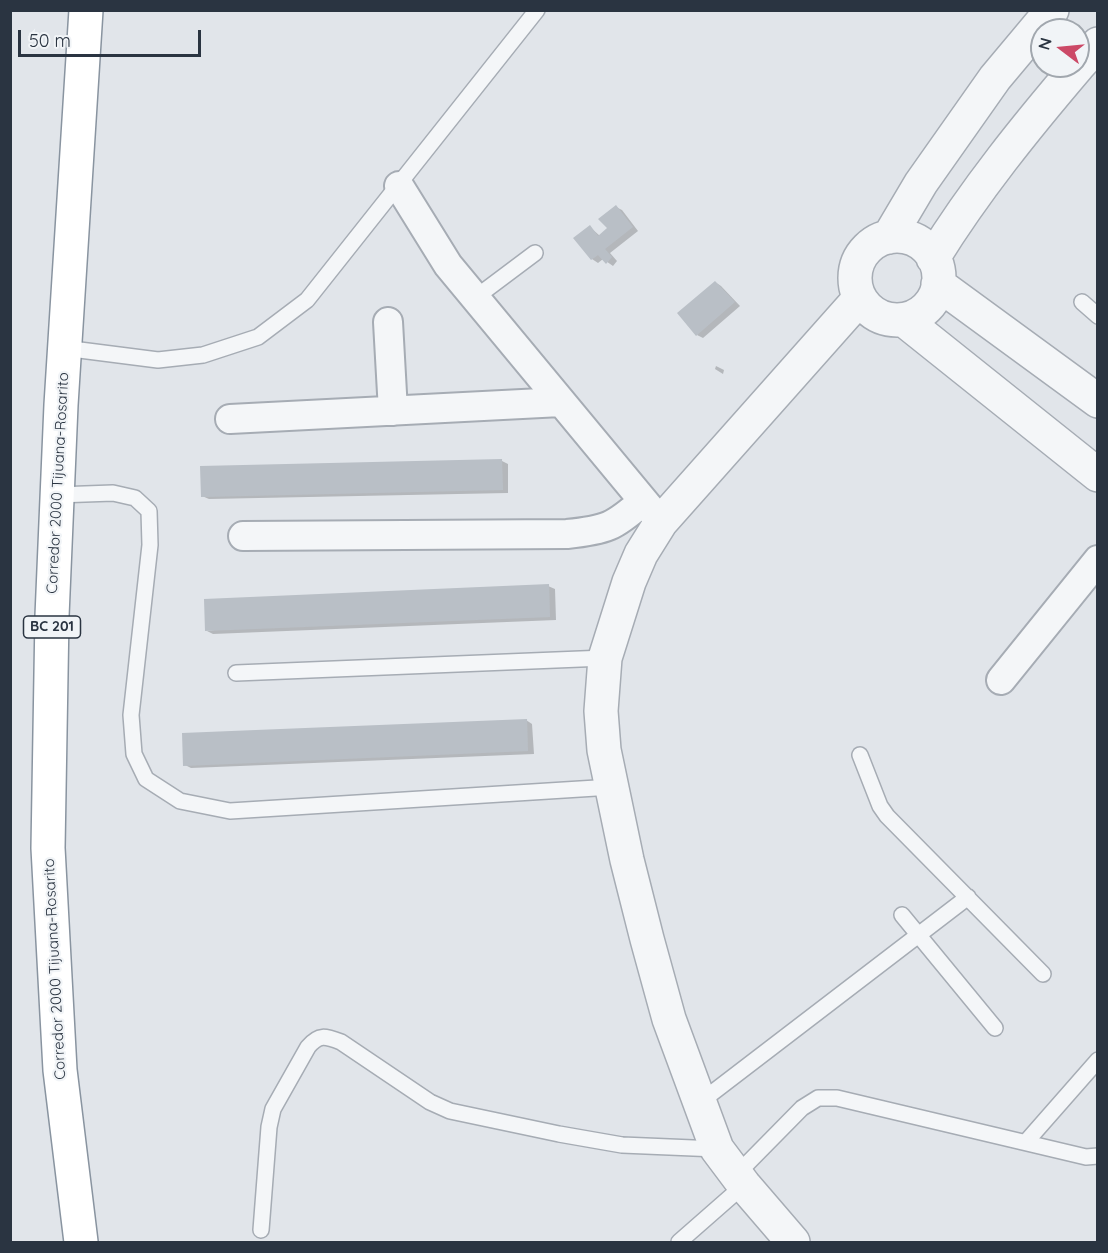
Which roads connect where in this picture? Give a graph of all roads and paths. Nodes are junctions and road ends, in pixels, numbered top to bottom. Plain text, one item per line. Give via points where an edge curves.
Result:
1 (86, 10) edge
2 (537, 10) edge
3 (1052, 10) edge
4 (1068, 78) edge
5 (399, 186) junction
6 (889, 237) junction
7 (535, 253) dead end
8 (936, 271) junction
9 (475, 298) junction
10 (860, 298) junction
11 (1082, 302) dead end
12 (1098, 316) edge
13 (904, 320) junction
14 (388, 322) dead end
15 (64, 348) junction
16 (1098, 401) edge
17 (561, 402) junction
18 (393, 411) junction
19 (230, 419) dead end
20 (1098, 475) edge
21 (57, 495) junction
22 (652, 512) junction
23 (243, 536) dead end
24 (1098, 560) edge
25 (605, 658) junction
26 (236, 673) dead end
27 (1000, 680) dead end
28 (860, 755) dead end
29 (612, 787) junction
30 (968, 897) junction
31 (902, 915) dead end
32 (920, 935) junction
33 (1043, 974) dead end
34 (995, 1028) dead end
35 (1098, 1060) edge
36 (699, 1103) junction
37 (1026, 1142) junction
38 (1098, 1156) edge
39 (732, 1170) junction
40 (261, 1230) dead end
41 (789, 1241) edge
42 (81, 1242) edge
43 (679, 1242) edge

1 - 15 highway, Corredor 2000 Tijuana-Rosarito / BC 201
2 - 5 lane
3 - 6 street via 995,78 921,183
4 - 8 street via 955,224
5 - 9 street via 448,265
5 - 15 lane via 307,300 258,338 203,356 158,360
6 - 8 street via 915,240 926,248
6 - 10 street via 871,245 859,260 855,286
7 - 9 lane
8 - 13 street via 935,297 917,315
8 - 16 street
9 - 17 street
10 - 13 street via 878,316
10 - 22 street
11 - 12 lane
13 - 20 street
14 - 18 street
15 - 21 highway, Corredor 2000 Tijuana-Rosarito / BC 201
17 - 18 street
17 - 22 street
18 - 19 street
21 - 29 lane via 113,493 135,498 149,511 150,545 131,715 134,754 146,779 180,801 230,811
21 - 42 highway, Corredor 2000 Tijuana-Rosarito / BC 201 via 48,848 60,1070
22 - 23 street via 594,531 567,534
22 - 25 street
24 - 27 street
25 - 26 lane
25 - 29 street via 601,711
28 - 30 lane via 886,816
29 - 36 street via 669,1019
30 - 32 lane
30 - 33 lane
31 - 32 lane
32 - 34 lane
32 - 36 lane
35 - 37 lane
36 - 39 street
37 - 38 lane via 1086,1157
37 - 39 lane via 837,1098 818,1098
39 - 40 lane via 450,1111 327,1037 315,1039 308,1047 273,1108
39 - 41 street
39 - 43 lane

